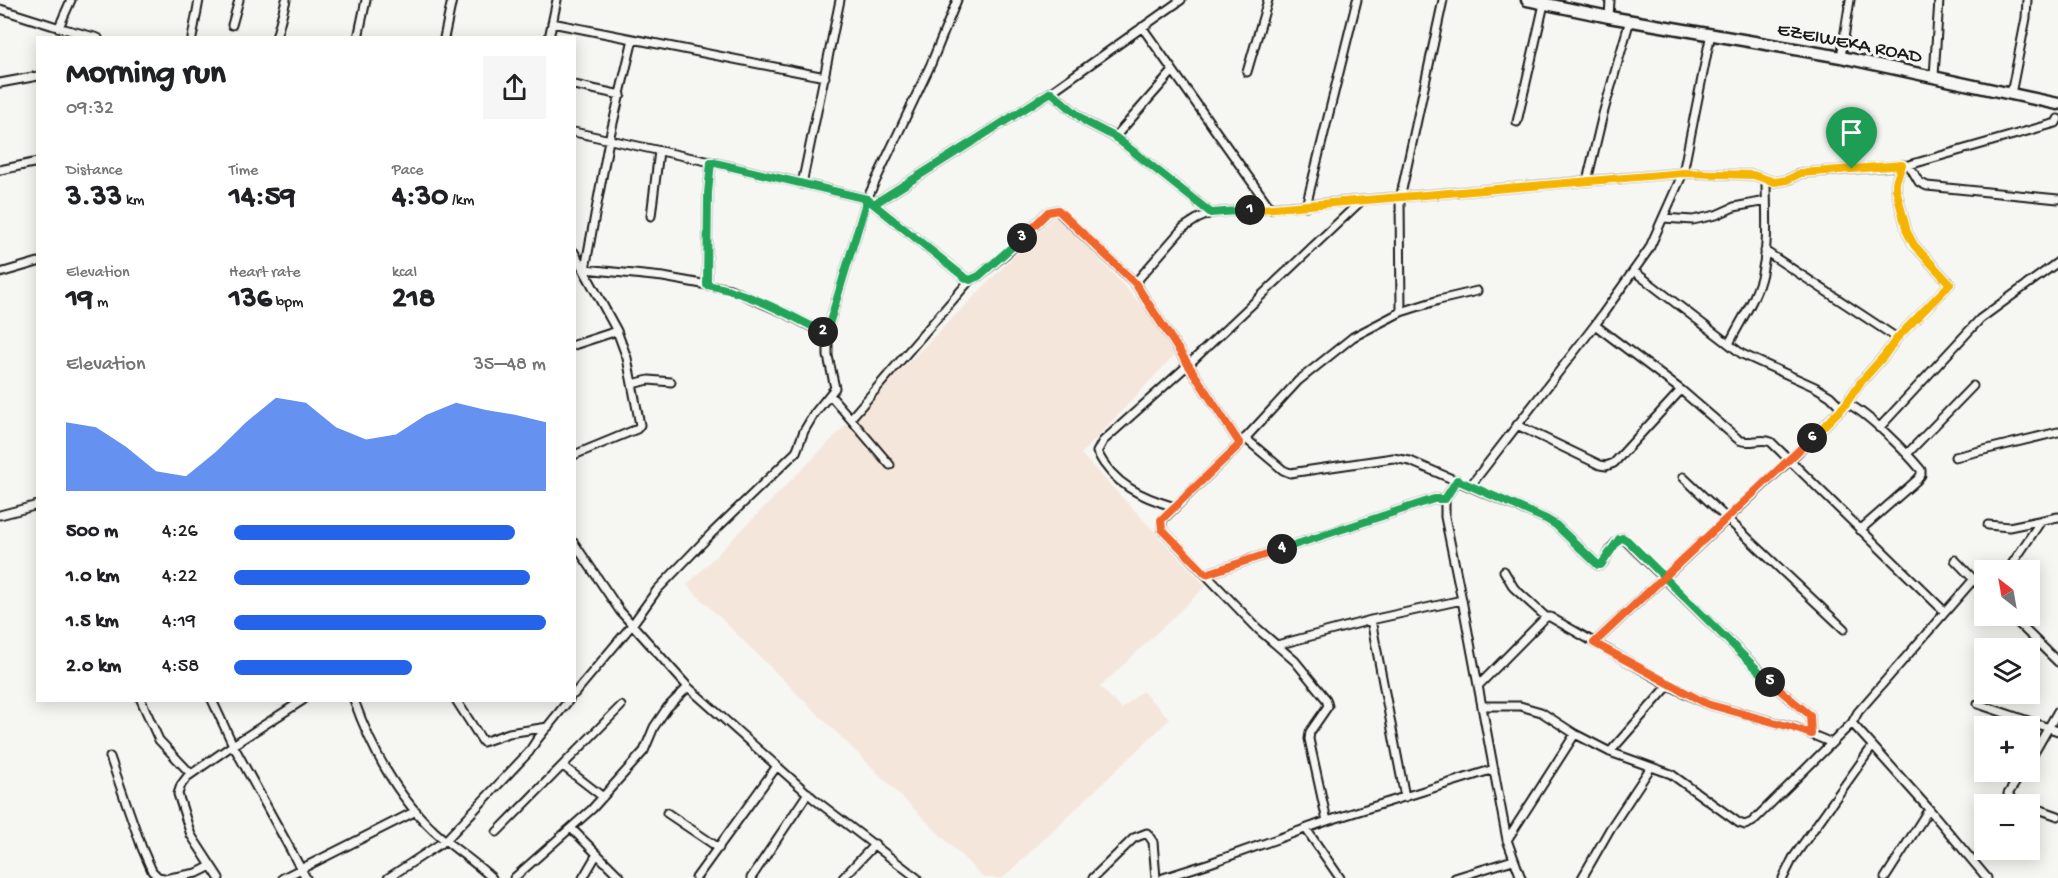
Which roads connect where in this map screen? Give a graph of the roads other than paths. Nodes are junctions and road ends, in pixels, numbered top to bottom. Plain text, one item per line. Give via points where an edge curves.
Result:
1 (71, 0) edge
2 (199, 0) edge
3 (239, 0) edge
4 (286, 0) edge
5 (366, 0) edge
6 (453, 0) edge
7 (557, 0) edge
8 (840, 0) edge
9 (957, 0) edge
10 (1181, 0) edge
11 (1268, 0) edge
12 (1357, 0) edge
13 (1443, 0) edge
14 (1527, 0) edge
15 (1610, 0) edge
16 (1850, 0) edge
17 (1939, 0) edge
18 (2027, 0) edge
19 (1544, 3) junction
20 (0, 9) edge
21 (1609, 17) junction
22 (1630, 20) junction
23 (552, 23) junction
24 (232, 25) dead end
25 (58, 27) junction
26 (1142, 27) junction
27 (1711, 33) junction
28 (58, 36) edge
29 (91, 36) edge
30 (192, 36) edge
31 (277, 36) edge
32 (358, 36) edge
33 (444, 36) edge
34 (549, 36) edge
35 (633, 39) junction
36 (1841, 57) junction
37 (1173, 71) junction
38 (1247, 72) dead end
39 (36, 76) edge
40 (1934, 76) junction
41 (825, 77) junction
42 (0, 82) edge
43 (576, 85) edge
44 (1051, 92) junction
45 (2011, 94) junction
46 (621, 95) junction
47 (2058, 104) edge
48 (2058, 119) edge
49 (1517, 122) dead end
50 (576, 132) edge
51 (1115, 137) junction
52 (609, 140) junction
53 (659, 151) junction
54 (36, 162) edge
55 (711, 162) junction
56 (1906, 165) junction
57 (0, 170) edge
58 (1683, 173) junction
59 (1766, 180) junction
60 (1587, 182) junction
61 (802, 183) junction
62 (1400, 199) junction
63 (2058, 199) edge
64 (1766, 201) junction
65 (870, 202) junction
66 (1361, 202) junction
67 (1306, 206) junction
68 (1271, 209) junction
69 (1211, 213) junction
70 (651, 216) dead end
71 (1663, 218) junction
72 (1765, 250) junction
73 (576, 255) edge
74 (2058, 262) edge
75 (36, 263) edge
76 (585, 268) junction
77 (1635, 272) junction
78 (0, 273) edge
79 (970, 280) junction
80 (1135, 283) junction
81 (707, 285) junction
82 (1477, 291) dead end
83 (1401, 312) junction
84 (1595, 325) junction
85 (617, 331) junction
86 (828, 335) junction
87 (1897, 338) junction
88 (576, 344) edge
89 (1729, 344) junction
90 (1188, 365) junction
91 (671, 382) dead end
92 (632, 384) junction
93 (1973, 386) dead end
94 (1681, 390) junction
95 (830, 394) junction
96 (1843, 407) junction
97 (851, 418) junction
98 (1517, 425) junction
99 (1879, 428) junction
100 (2058, 432) edge
101 (1245, 438) junction
102 (1240, 444) junction
103 (576, 454) edge
104 (1907, 454) junction
105 (1955, 458) dead end
106 (1790, 460) junction
107 (890, 465) dead end
108 (1683, 477) dead end
109 (1457, 480) junction
110 (1471, 486) junction
111 (1445, 499) junction
112 (36, 506) edge
113 (1175, 507) junction
114 (0, 515) edge
115 (2058, 517) edge
116 (1727, 519) junction
117 (2041, 521) junction
118 (1988, 525) dead end
119 (1860, 530) junction
120 (576, 547) edge
121 (1954, 560) dead end
122 (2015, 560) edge
123 (1504, 571) dead end
124 (1206, 574) junction
125 (1664, 577) junction
126 (1974, 579) joint
127 (1462, 600) junction
128 (1945, 612) junction
129 (1546, 617) junction
130 (1371, 620) junction
131 (632, 625) junction
132 (2021, 626) edge
133 (1844, 629) dead end
134 (1594, 643) junction
135 (1277, 645) junction
136 (2058, 662) edge
137 (1669, 685) junction
138 (1479, 686) junction
139 (688, 687) junction
140 (576, 692) edge
141 (142, 702) edge
142 (213, 702) edge
143 (300, 702) edge
144 (355, 702) edge
145 (457, 702) edge
146 (567, 702) edge
147 (1978, 704) dead end
148 (621, 706) dead end
149 (1482, 706) junction
150 (2058, 711) edge
151 (1852, 723) junction
152 (548, 727) junction
153 (2050, 728) junction
154 (2058, 731) edge
155 (1575, 734) junction
156 (1811, 734) junction
157 (1832, 743) junction
158 (2040, 744) edge
159 (233, 745) junction
160 (1872, 747) junction
161 (1610, 752) junction
162 (110, 757) dead end
163 (563, 766) junction
164 (777, 766) junction
165 (1651, 767) junction
166 (1494, 769) junction
167 (191, 774) junction
168 (808, 793) junction
169 (603, 797) junction
170 (1405, 797) junction
171 (1929, 809) junction
172 (2040, 810) edge
173 (416, 811) junction
174 (667, 813) dead end
175 (2058, 816) edge
176 (1327, 821) junction
177 (571, 828) junction
178 (1306, 829) junction
179 (497, 832) dead end
180 (446, 840) junction
181 (1507, 840) junction
182 (875, 844) junction
183 (718, 848) junction
184 (597, 854) junction
185 (1513, 860) junction
186 (211, 866) junction
187 (302, 869) junction
188 (397, 876) edge
189 (164, 878) edge
190 (169, 878) edge
191 (219, 878) edge
192 (283, 878) edge
193 (306, 878) edge
194 (388, 878) edge
195 (492, 878) edge
196 (514, 878) edge
197 (583, 878) edge
198 (621, 878) edge
199 (696, 878) edge
200 (751, 878) edge
201 (843, 878) edge
202 (918, 878) edge
203 (1093, 878) edge
204 (1156, 878) edge
205 (1163, 878) edge
206 (1340, 878) edge
207 (1455, 878) edge
208 (1521, 878) edge
209 (1582, 878) edge
210 (1783, 878) edge
211 (1885, 878) edge
212 (1987, 878) edge

1 - 25 street
2 - 30 street
3 - 24 street
4 - 31 street
5 - 32 street
6 - 33 street
7 - 23 street
8 - 41 street
9 - 65 street
10 - 26 street
11 - 38 street
12 - 67 street
13 - 62 street
14 - 19 main road, EZEIWEKA ROAD
15 - 21 street
16 - 36 street
17 - 40 street
18 - 45 street
19 - 21 main road, EZEIWEKA ROAD
19 - 49 street
20 - 25 street
21 - 22 main road, EZEIWEKA ROAD
22 - 27 main road, EZEIWEKA ROAD
22 - 60 street
23 - 34 street
23 - 35 street
25 - 28 street
25 - 29 street
26 - 37 street
26 - 44 street
27 - 36 main road, EZEIWEKA ROAD
27 - 58 street
35 - 41 street
35 - 46 street
36 - 40 main road, EZEIWEKA ROAD
37 - 51 street
37 - 68 street
39 - 42 street
40 - 45 main road, EZEIWEKA ROAD
41 - 61 street
43 - 46 street
44 - 51 street via 1086,122
44 - 65 street
45 - 47 main road, EZEIWEKA ROAD
46 - 52 street
48 - 56 street via 2056,123
50 - 52 street
51 - 69 street
52 - 53 street
52 - 76 street
53 - 55 street
53 - 70 street
54 - 57 street
55 - 61 street
55 - 81 street
56 - 59 street via 1801,173 1787,180
56 - 63 street via 1927,186
56 - 87 street via 1896,189 1907,232 1950,284
58 - 59 street via 1753,175
58 - 60 street
58 - 71 street
59 - 64 street
60 - 62 street
61 - 65 street
62 - 66 street
62 - 83 street
64 - 71 street via 1693,220
64 - 72 street
65 - 79 street
65 - 86 street
66 - 67 street
66 - 90 street
67 - 68 street
68 - 69 street
69 - 80 street via 1183,228
71 - 77 street
72 - 87 street
72 - 89 street via 1754,296
73 - 76 street
74 - 99 street via 1980,319
75 - 78 street
76 - 81 street
76 - 85 street
77 - 84 street
77 - 89 street
79 - 80 street via 1009,251 1048,212 1058,210
79 - 97 street
80 - 90 street
81 - 86 street via 730,289
82 - 83 street
83 - 101 street via 1353,337 1298,381
84 - 94 street
84 - 98 street
85 - 88 street
85 - 92 street
86 - 95 street via 835,388
87 - 96 street
89 - 96 street via 1742,354 1815,387
90 - 102 street
90 - 113 street via 1103,441 1097,452 1126,488
91 - 92 street via 649,380
92 - 103 street via 640,420 637,429
93 - 104 street
94 - 98 street via 1614,464 1606,466
94 - 106 street via 1739,440 1767,440
95 - 97 street
95 - 131 street via 814,414 795,452 657,590
96 - 99 street via 1852,405
96 - 106 street
97 - 107 street
98 - 110 street
99 - 104 street
100 - 105 street
101 - 102 street
101 - 109 street via 1290,473 1400,458
102 - 113 street
104 - 119 street via 1921,475
106 - 116 street
106 - 119 street
108 - 116 street
109 - 110 street
109 - 111 street
110 - 125 street via 1556,525 1598,565 1623,538
111 - 124 street via 1434,499
111 - 127 street via 1444,517
112 - 114 street
113 - 124 street via 1161,520 1162,529
115 - 117 street
116 - 125 street
116 - 133 street
117 - 118 street via 2009,527
117 - 122 street
119 - 128 street
120 - 131 street
121 - 126 street
123 - 129 street via 1514,588
124 - 135 street
125 - 134 street
125 - 156 street via 1776,688 1810,715
126 - 128 street
127 - 130 street
127 - 138 street
128 - 151 street
129 - 134 street
129 - 138 street
130 - 135 street
130 - 170 street
131 - 139 street
131 - 140 street
132 - 136 street
134 - 137 street
135 - 176 street via 1296,661 1328,706 1310,732 1309,740
137 - 156 street via 1707,704
137 - 161 street
138 - 149 street
139 - 164 street
139 - 169 street via 654,727 644,752
141 - 167 street via 159,740
142 - 159 street
143 - 159 street
144 - 173 street via 381,759
145 - 152 street via 483,742
146 - 152 street
147 - 153 street
148 - 163 street
149 - 155 street via 1531,708
149 - 166 street
150 - 153 street
151 - 157 street
151 - 160 street
152 - 180 street
153 - 154 street
153 - 158 street
155 - 161 street
155 - 181 street
156 - 157 street
157 - 165 street via 1752,822 1744,825 1671,774
159 - 167 street
159 - 187 street
160 - 171 street
160 - 210 street via 1792,858
161 - 165 street
162 - 189 street via 148,863 158,877
163 - 169 street
163 - 179 street
164 - 168 street
164 - 183 street
165 - 209 street
166 - 170 street
166 - 181 street
167 - 186 street via 178,794 191,835
168 - 182 street
168 - 200 street
169 - 177 street
170 - 176 street
171 - 211 street
171 - 212 street
172 - 175 street
173 - 180 street
173 - 187 street
174 - 183 street
176 - 178 street
177 - 184 street
177 - 196 street
178 - 205 street
178 - 206 street
180 - 188 street
180 - 195 street
181 - 185 street
182 - 201 street
182 - 202 street
183 - 199 street
184 - 197 street
184 - 198 street
185 - 207 street
185 - 208 street
186 - 190 street
186 - 191 street
187 - 192 street
187 - 193 street
188 - 194 street
203 - 204 street via 1134,838 1147,833 1153,842

